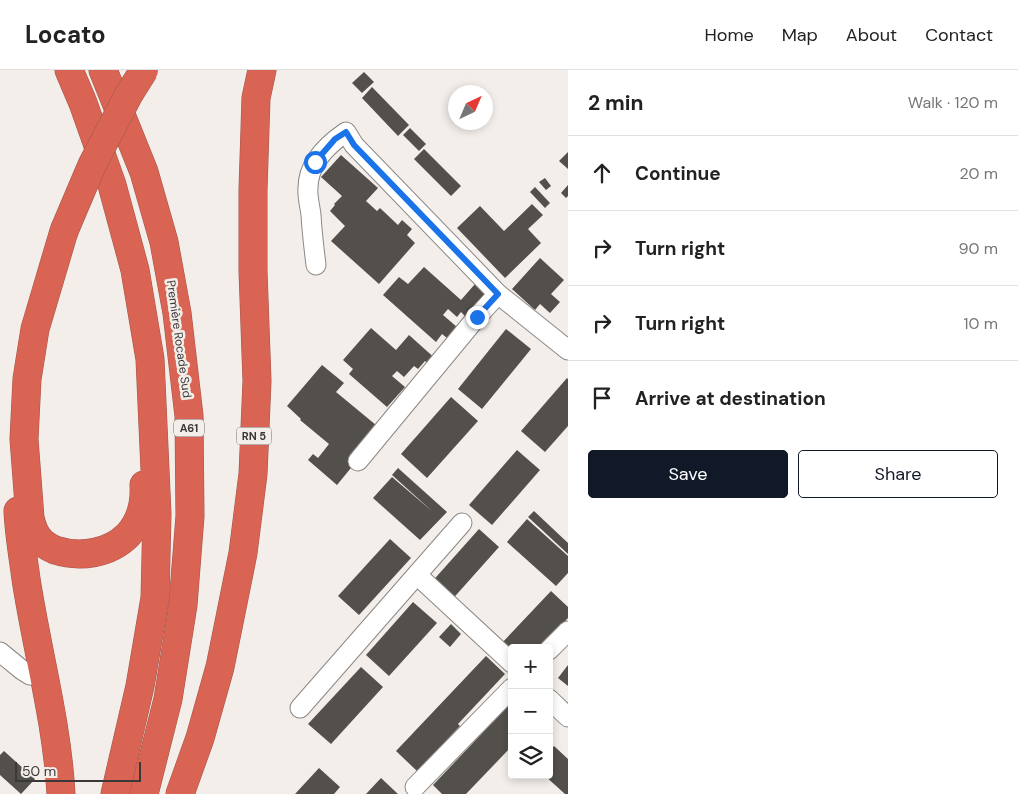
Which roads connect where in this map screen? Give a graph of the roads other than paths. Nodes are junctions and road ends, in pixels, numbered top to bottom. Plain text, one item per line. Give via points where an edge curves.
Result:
1 (69, 70) edge
2 (103, 70) edge
3 (131, 70) edge
4 (144, 70) edge
5 (262, 70) edge
6 (58, 230) junction
7 (316, 265) dead end
8 (498, 294) junction
9 (568, 350) edge
10 (150, 359) junction
11 (358, 462) dead end
12 (462, 523) dead end
13 (417, 575) junction
14 (568, 631) edge
15 (553, 646) edge
16 (0, 652) edge
17 (508, 659) edge
18 (44, 676) junction
19 (511, 689) edge
20 (553, 703) edge
21 (300, 708) dead end
22 (568, 717) edge
23 (415, 787) dead end
24 (60, 794) edge
25 (115, 794) edge
26 (144, 794) edge
27 (180, 794) edge

1 - 10 highway via 115,194 135,270
2 - 26 highway, Première Rocade Sud / A61 via 144,172 164,242 178,313 189,416 190,516 183,606 168,699
3 - 6 highway via 83,158
4 - 6 highway, bridge
5 - 27 highway, RN 5 via 256,98 253,190 257,381 253,474 244,553 220,667
6 - 10 highway via 35,329 27,380 24,439 32,527 42,543 50,548 82,555 98,552 127,536 139,518 145,497 142,401
6 - 18 highway via 25,331 18,381 16,437 19,531
7 - 8 street via 308,187 311,172 324,151 346,132 354,145
8 - 9 street
8 - 11 street
10 - 25 highway via 157,514 155,598 140,686
12 - 13 street
13 - 17 street
13 - 21 street
14 - 15 street
16 - 18 street via 22,670
18 - 24 highway via 59,764
19 - 23 street
20 - 22 street

